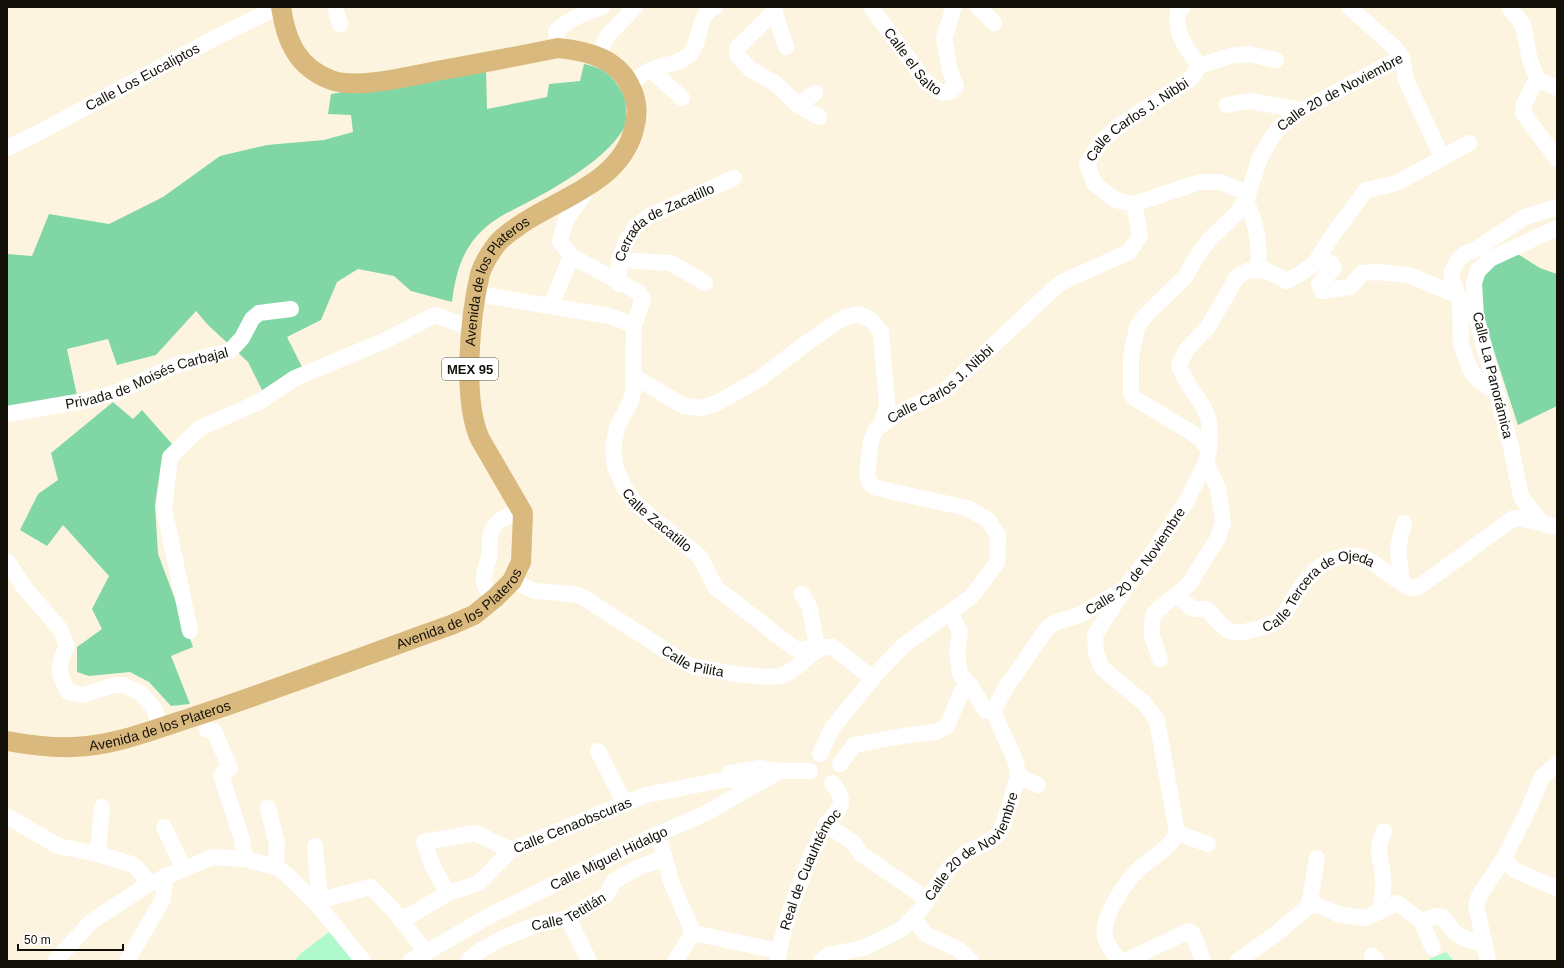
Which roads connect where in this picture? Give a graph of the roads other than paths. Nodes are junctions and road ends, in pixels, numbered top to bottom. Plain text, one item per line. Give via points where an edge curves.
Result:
1 (280, 7) edge
2 (335, 7) edge
3 (602, 7) edge
4 (635, 7) edge
5 (715, 7) edge
6 (871, 7) edge
7 (954, 7) edge
8 (978, 7) edge
9 (1349, 7) edge
10 (1509, 7) edge
11 (1179, 8) edge
12 (774, 9) edge
13 (585, 10) edge
14 (994, 23) dead end
15 (340, 24) dead end
16 (557, 39) junction
17 (784, 41) dead end
18 (597, 55) junction
19 (1402, 57) junction
20 (1276, 60) dead end
21 (1199, 66) junction
22 (651, 70) junction
23 (1537, 79) junction
24 (629, 84) junction
25 (1557, 88) edge
26 (815, 93) dead end
27 (682, 98) dead end
28 (798, 105) junction
29 (1227, 105) dead end
30 (1302, 110) junction
31 (819, 117) dead end
32 (1469, 143) dead end
33 (7, 148) edge
34 (1442, 157) junction
35 (1557, 159) edge
36 (734, 178) dead end
37 (589, 187) junction
38 (1247, 197) junction
39 (1134, 204) junction
40 (1557, 207) edge
41 (1557, 228) edge
42 (571, 256) junction
43 (619, 260) junction
44 (1315, 263) junction
45 (1258, 269) junction
46 (705, 283) dead end
47 (620, 284) junction
48 (478, 294) junction
49 (1457, 295) junction
50 (551, 306) junction
51 (291, 309) dead end
52 (634, 325) junction
53 (472, 328) junction
54 (633, 376) junction
55 (1497, 393) junction
56 (893, 409) junction
57 (7, 414) edge
58 (1207, 456) junction
59 (523, 512) junction
60 (1404, 522) dead end
61 (1542, 522) junction
62 (1557, 527) edge
63 (7, 561) edge
64 (512, 581) junction
65 (1402, 583) junction
66 (1125, 588) junction
67 (802, 594) dead end
68 (1176, 595) junction
69 (496, 598) junction
70 (951, 613) junction
71 (190, 631) dead end
72 (895, 641) dead end
73 (818, 648) junction
74 (1160, 659) dead end
75 (887, 662) junction
76 (873, 679) junction
77 (970, 685) junction
78 (993, 711) junction
79 (160, 728) junction
80 (207, 730) dead end
81 (7, 741) edge
82 (598, 751) dead end
83 (820, 754) junction
84 (840, 764) junction
85 (1557, 764) edge
86 (780, 771) junction
87 (810, 771) junction
88 (730, 773) dead end
89 (1018, 776) junction
90 (759, 782) junction
91 (832, 783) junction
92 (1038, 785) dead end
93 (625, 804) junction
94 (102, 807) dead end
95 (268, 808) dead end
96 (7, 816) edge
97 (826, 824) junction
98 (164, 826) dead end
99 (1384, 831) dead end
100 (1177, 833) junction
101 (658, 834) junction
102 (1208, 844) dead end
103 (315, 846) dead end
104 (511, 850) junction
105 (98, 854) junction
106 (664, 858) junction
107 (1317, 858) dead end
108 (245, 859) junction
109 (1503, 860) junction
110 (276, 867) junction
111 (184, 869) junction
112 (1516, 871) junction
113 (165, 876) junction
114 (1492, 876) junction
115 (149, 884) junction
116 (1557, 888) edge
117 (448, 894) junction
118 (927, 899) junction
119 (324, 902) junction
120 (1309, 906) junction
121 (1379, 912) junction
122 (491, 915) junction
123 (401, 917) junction
124 (568, 918) junction
125 (912, 919) junction
126 (1421, 921) junction
127 (693, 933) junction
128 (505, 937) junction
129 (1484, 945) junction
130 (1433, 948) dead end
131 (426, 953) junction
132 (778, 956) edge
133 (838, 957) edge
134 (55, 961) edge
135 (127, 961) edge
136 (363, 961) edge
137 (411, 961) edge
138 (468, 961) edge
139 (589, 961) edge
140 (676, 961) edge
141 (821, 961) edge
142 (971, 961) edge
143 (1119, 961) edge
144 (1124, 961) edge
145 (1203, 961) edge
146 (1238, 961) edge
147 (1488, 961) edge

1 - 16 main road, Avenida de los Plateros / MEX 95 via 288,38 299,57 322,75 345,83 395,78
1 - 33 street, Calle Los Eucaliptos via 213,38
2 - 15 street
3 - 13 street
4 - 18 street via 608,35
5 - 22 street via 704,15 689,56
6 - 7 street, Calle el Salto via 926,82 942,93 950,92 956,86 950,71 944,38
8 - 14 street
9 - 19 street, Calle 20 de Noviembre
10 - 23 street via 1523,25 1530,60
11 - 21 street, Calle Carlos J. Nibbi via 1176,24 1186,48
12 - 17 street
12 - 28 street via 737,48 737,55 750,69 776,84
13 - 16 street via 563,24
16 - 18 main road, Avenida de los Plateros / MEX 95 via 579,50
18 - 24 main road, Avenida de los Plateros / MEX 95 via 618,70
19 - 30 street, Calle 20 de Noviembre
19 - 34 street via 1406,80
20 - 21 street via 1249,54 1230,56
21 - 39 street, Calle Carlos J. Nibbi via 1192,78 1110,134 1101,142 1088,163 1094,183 1115,200
22 - 24 street
22 - 27 street
23 - 25 street
23 - 35 street via 1524,104 1523,113
24 - 37 main road, Avenida de los Plateros / MEX 95 via 634,93 637,112 628,146 609,170
26 - 28 street
28 - 31 street
29 - 30 street via 1249,101
30 - 38 street, Calle 20 de Noviembre via 1281,126 1272,137 1260,158
32 - 34 street
34 - 44 street via 1396,183 1366,190
36 - 43 street, Cerrada de Zacatillo via 649,216 635,226
37 - 42 street, Calle Zacatillo via 566,220 560,241
37 - 48 main road, Avenida de los Plateros / MEX 95 via 530,218 502,239 492,250 481,273
38 - 39 street via 1221,182 1200,182
38 - 45 street via 1258,232
38 - 58 street, Calle 20 de Noviembre via 1236,214 1210,239 1185,277 1145,316 1137,327 1131,356 1131,393 1134,398 1200,439
39 - 56 street, Calle Carlos J. Nibbi via 1140,236 1129,252 1060,283 944,391
40 - 49 street via 1525,217 1458,260 1452,271
41 - 55 street, Calle La Panorámica via 1490,259 1478,271 1474,283 1476,316
42 - 47 street, Calle Zacatillo
42 - 50 street
43 - 46 street via 671,263
43 - 47 street, Cerrada de Zacatillo
44 - 45 street via 1286,281 1270,271
44 - 49 street via 1331,263 1334,268 1319,284 1322,291 1350,287 1362,273 1377,272 1409,275
45 - 58 street via 1247,271 1237,277 1208,327 1187,349 1179,365 1208,418 1210,441
47 - 52 street, Calle Zacatillo via 638,292 643,299
48 - 50 street
48 - 53 main road, Avenida de los Plateros / MEX 95
49 - 55 street via 1461,345 1471,371 1476,378
50 - 52 street via 609,316
51 - 57 street, Privada de Moisés Carbajal via 259,313 252,319 242,338 230,350 176,365 120,391 89,400
52 - 54 street, Calle Zacatillo
53 - 59 main road, Avenida de los Plateros / MEX 95 via 470,375 474,426
53 - 71 street via 436,315 384,341 295,378 259,402 200,428 170,457 164,508
54 - 56 street via 684,406 701,408 717,404 759,379 843,318 859,314 871,320 881,332
54 - 73 street, Calle Zacatillo via 631,401 617,427 613,449 615,466 625,489 637,505 700,557 716,588 794,648
55 - 61 street, Calle La Panorámica via 1521,497
56 - 70 street, Calle Carlos J. Nibbi via 876,429 871,441 869,482 874,487 968,508 988,520 998,535 997,563 971,597
58 - 66 street, Calle 20 de Noviembre via 1186,502 1153,552
58 - 68 street via 1218,488 1223,522 1218,538 1188,584
59 - 64 main road, Avenida de los Plateros via 521,562
59 - 69 street via 505,517 495,525 490,537 490,552 483,576 485,587
60 - 65 street via 1398,548
61 - 62 street
61 - 65 street, Calle Tercera de Ojeda via 1512,519 1418,587 1411,588
63 - 79 street via 24,587 60,629 67,646 62,655 59,676 68,692 83,695 114,684 123,685 141,693 155,710
64 - 69 main road, Avenida de los Plateros
64 - 73 street, Calle Pilita via 535,591 581,596 695,667 760,676 783,675 797,667
65 - 68 street, Calle Tercera de Ojeda via 1364,559 1345,556 1316,569 1276,622 1239,633 1219,624 1207,609 1193,609
66 - 78 street, Calle 20 de Noviembre via 1080,615 1056,622 1048,628 1007,686
66 - 100 street via 1095,635 1096,653 1102,668 1144,703 1158,720
67 - 73 street via 809,606
68 - 74 street via 1154,614 1152,635
69 - 79 main road, Avenida de los Plateros via 474,614 451,625
70 - 75 street, Calle Carlos J. Nibbi via 904,645
70 - 77 street via 960,633 957,651 960,674
72 - 75 street
73 - 76 street via 833,647
75 - 76 street, Calle Carlos J. Nibbi
76 - 83 street, Calle Carlos J. Nibbi via 832,728
77 - 78 street via 986,712
77 - 84 street via 962,691 947,726 937,732 854,745
78 - 89 street, Calle 20 de Noviembre via 1016,762
79 - 81 main road, Avenida de los Plateros via 138,736 73,747 33,746
80 - 108 street via 214,731 230,768 221,775 242,840
82 - 93 street
83 - 84 street via 832,755
83 - 87 street via 814,758
84 - 91 street via 840,775
85 - 109 street via 1542,777
86 - 87 street, Calle Miguel Hidalgo
86 - 88 street via 760,768
86 - 90 street, Calle Miguel Hidalgo
87 - 91 street via 818,782
89 - 92 street
89 - 118 street, Calle 20 de Noviembre via 999,833 990,841 967,852 949,868
90 - 93 street, Calle Cenaobscuras via 727,779 646,795
90 - 101 street, Calle Miguel Hidalgo via 706,813
91 - 97 street, Real de Cuauhtémoc via 842,801 840,808
93 - 104 street, Calle Cenaobscuras
94 - 105 street
95 - 110 street via 277,844
96 - 105 street via 58,846
97 - 118 street via 853,842 860,854
97 - 132 street, Real de Cuauhtémoc via 792,902
98 - 111 street
99 - 121 street via 1378,844 1384,877
100 - 102 street
100 - 143 street via 1165,850 1141,867 1122,889 1110,911 1105,936
101 - 106 street
101 - 122 street, Calle Miguel Hidalgo
103 - 119 street via 319,891
104 - 117 street, Calle Cenaobscuras via 479,882
104 - 117 street via 475,833 424,842 433,867
105 - 115 street via 131,864
106 - 124 street, Calle Tetitlán via 637,868 614,881 606,895
106 - 127 street
107 - 120 street
108 - 110 street
108 - 111 street via 213,857
109 - 112 street
109 - 114 street
110 - 119 street
111 - 113 street
112 - 114 street
112 - 116 street
113 - 115 street
113 - 135 street via 163,899
114 - 129 street via 1478,896 1476,905
115 - 134 street via 92,921
117 - 123 street, Calle Cenaobscuras via 411,915
118 - 125 street, Calle 20 de Noviembre via 922,910
119 - 123 street via 370,887
119 - 136 street
120 - 121 street via 1317,905 1338,914 1358,918
120 - 146 street
121 - 126 street via 1398,903
122 - 128 street
122 - 131 street, Calle Miguel Hidalgo
123 - 131 street
124 - 128 street, Calle Tetitlán via 536,925
124 - 139 street
125 - 133 street, Calle 20 de Noviembre via 886,938
125 - 142 street via 927,935 958,949
126 - 129 street via 1443,917 1454,932
126 - 130 street
127 - 132 street
127 - 140 street
128 - 138 street, Calle Tetitlán via 479,951
129 - 147 street
131 - 137 street, Calle Miguel Hidalgo
133 - 141 street, Calle 20 de Noviembre
144 - 145 street via 1189,931 1193,934

